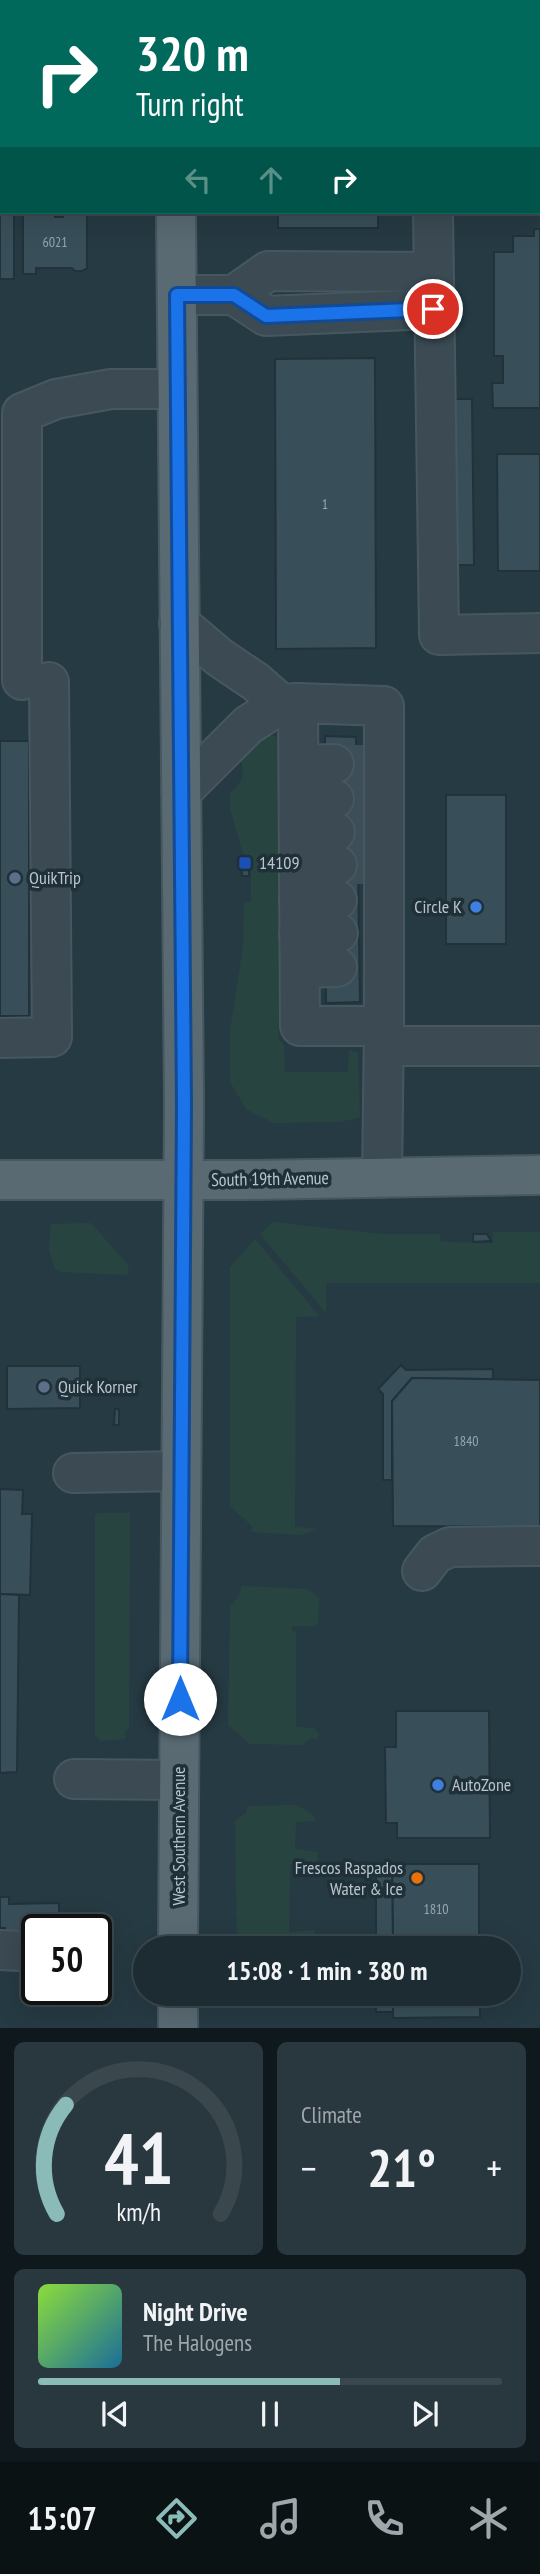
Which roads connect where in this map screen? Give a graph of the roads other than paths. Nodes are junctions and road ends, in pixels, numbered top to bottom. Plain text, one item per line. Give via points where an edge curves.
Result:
1 (176, 214) edge
2 (433, 214) edge
3 (433, 291) junction
4 (177, 295) junction
5 (177, 389) junction
6 (11, 413) edge
7 (11, 572) edge
8 (179, 623) junction
9 (540, 633) edge
10 (35, 681) edge
11 (289, 704) junction
12 (181, 792) junction
13 (346, 866) junction
14 (384, 1036) junction
15 (0, 1038) edge
16 (540, 1046) edge
17 (540, 1175) edge
18 (382, 1178) junction
19 (0, 1180) edge
20 (183, 1180) junction
21 (181, 1471) junction
22 (73, 1474) dead end
23 (540, 1546) edge
24 (422, 1571) dead end
25 (74, 1779) dead end
26 (179, 1780) junction
27 (178, 1936) edge
28 (0, 1950) edge
29 (21, 1951) edge
30 (178, 2006) edge
31 (178, 2028) edge

1 - 4 main road, West Southern Avenue
2 - 3 lane
3 - 4 lane via 266,316 234,295
3 - 9 lane via 439,635
4 - 5 main road, West Southern Avenue
5 - 6 lane via 111,389
5 - 8 main road, West Southern Avenue
6 - 7 lane
7 - 10 lane
8 - 11 lane via 219,657
8 - 12 main road, West Southern Avenue
10 - 15 lane via 52,1037
11 - 12 lane via 248,725
11 - 13 lane
11 - 13 lane via 384,706
12 - 20 main road, West Southern Avenue
13 - 14 lane
13 - 14 lane via 300,1026
14 - 16 lane
14 - 18 lane
17 - 18 main road, South 19th Avenue
18 - 20 main road, South 19th Avenue
19 - 20 main road, South 19th Avenue
20 - 21 main road, West Southern Avenue
21 - 22 lane
21 - 26 main road, West Southern Avenue
23 - 24 lane via 450,1548 435,1554
25 - 26 lane
26 - 27 main road, West Southern Avenue
28 - 29 lane
30 - 31 main road

